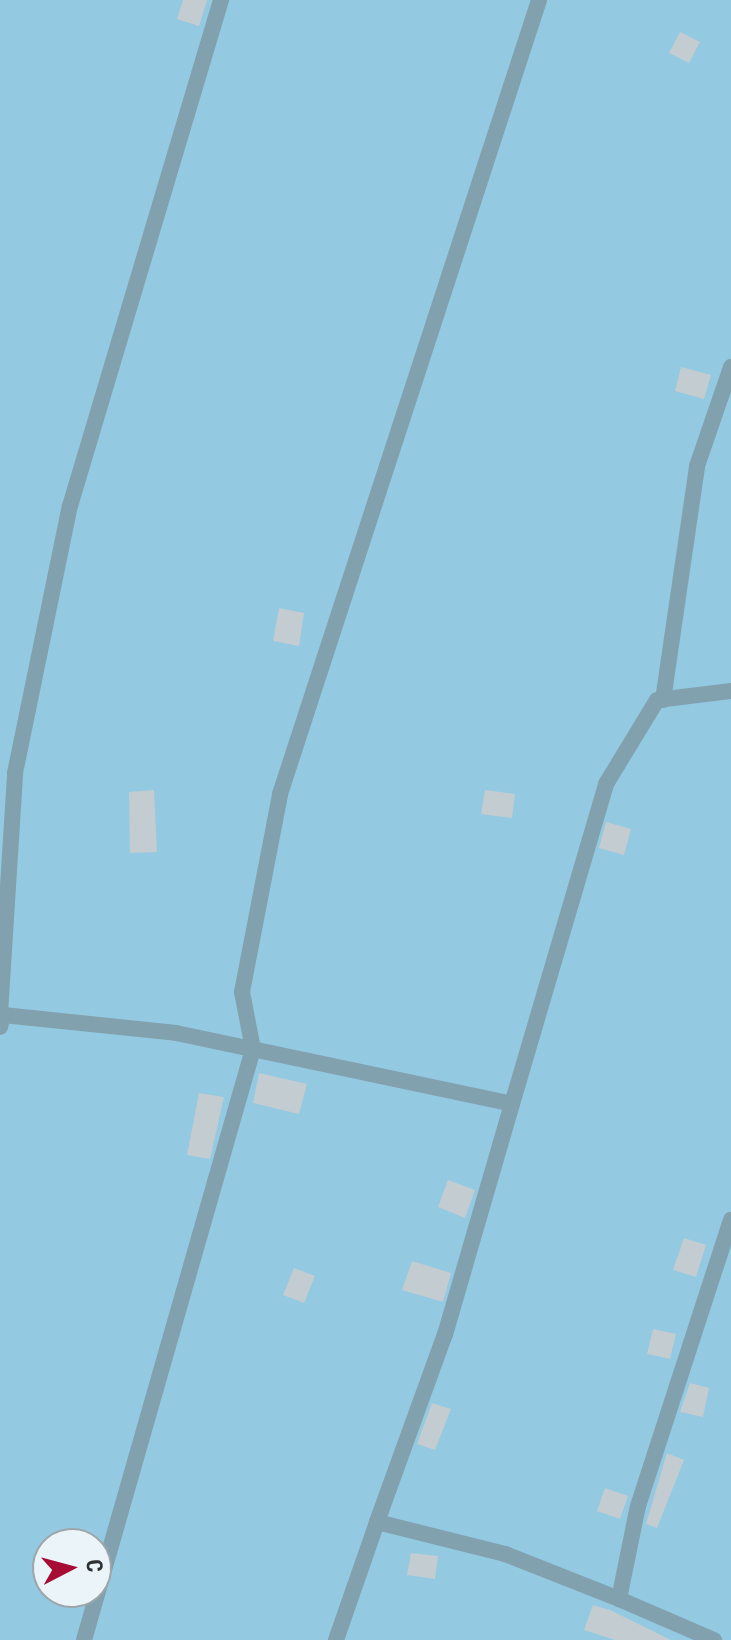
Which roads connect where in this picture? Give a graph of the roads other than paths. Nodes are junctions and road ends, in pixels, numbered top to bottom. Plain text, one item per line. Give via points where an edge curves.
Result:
1 (221, 0) edge
2 (539, 0) edge
3 (731, 367) edge
4 (731, 691) edge
5 (663, 700) junction
6 (1, 1019) edge
7 (253, 1049) junction
8 (512, 1104) junction
9 (731, 1220) edge
10 (377, 1522) junction
11 (619, 1599) junction
12 (84, 1640) edge
13 (336, 1640) edge
14 (714, 1640) edge

1 - 6 lane via 70,506 15,773
2 - 7 lane via 280,794 242,992
3 - 5 lane via 697,466
4 - 5 lane
5 - 8 lane via 657,700 606,784
6 - 7 lane via 176,1033
7 - 8 lane
7 - 12 lane
8 - 10 lane via 445,1334
9 - 11 lane via 638,1506
10 - 11 lane via 505,1554
10 - 13 lane
11 - 14 lane

